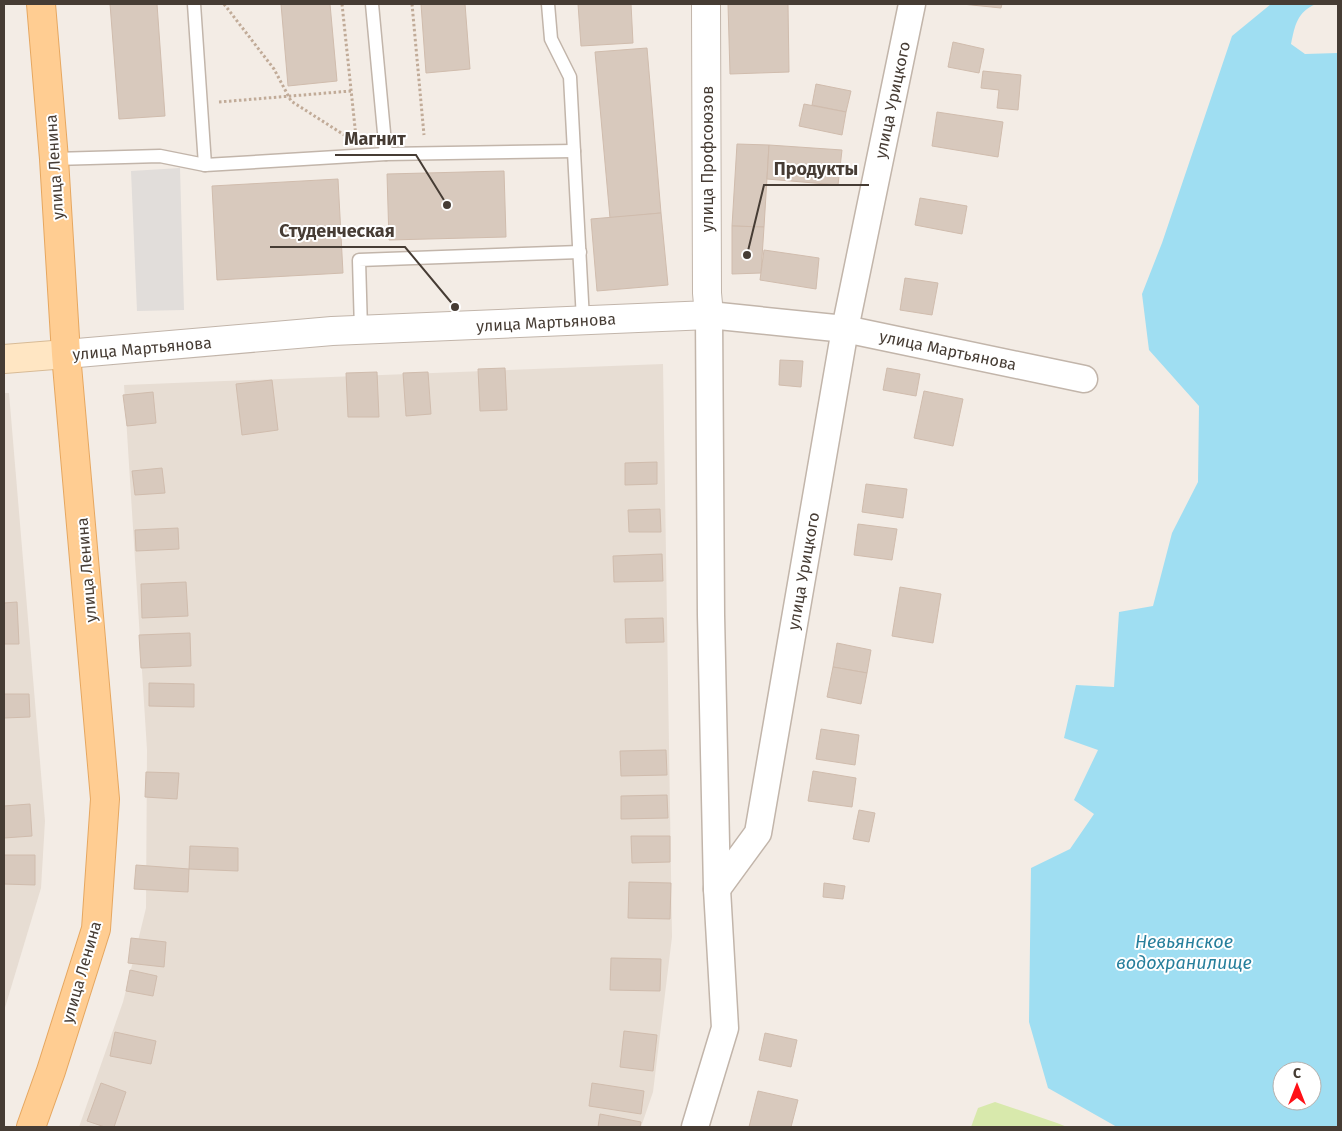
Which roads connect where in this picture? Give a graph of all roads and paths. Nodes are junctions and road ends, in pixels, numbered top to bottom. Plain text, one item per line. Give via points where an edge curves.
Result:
1 (41, 4) edge
2 (194, 4) edge
3 (224, 4) edge
4 (342, 4) edge
5 (372, 4) edge
6 (412, 4) edge
7 (548, 4) edge
8 (706, 4) edge
9 (912, 4) edge
10 (352, 91) junction
11 (288, 96) junction
12 (201, 104) junction
13 (357, 144) junction
14 (574, 150) junction
15 (426, 153) junction
16 (380, 155) junction
17 (54, 159) junction
18 (205, 165) junction
19 (580, 252) junction
20 (708, 315) junction
21 (583, 320) junction
22 (845, 329) junction
23 (361, 330) junction
24 (66, 354) junction
25 (4, 359) edge
26 (1084, 379) dead end
27 (717, 889) junction
28 (31, 1127) edge
29 (695, 1127) edge

1 - 17 main road, улица Ленина
2 - 12 lane
3 - 11 path via 274,69
4 - 10 path
5 - 16 lane
6 - 15 path
7 - 14 lane via 551,39 570,77
8 - 20 street, улица Профсоюзов
9 - 22 street, улица Урицкого
10 - 11 path
10 - 13 path
11 - 12 path
11 - 13 path
12 - 18 lane
13 - 16 path
14 - 15 lane
14 - 19 lane
15 - 16 lane
16 - 18 lane
17 - 18 lane via 160,156
17 - 24 main road, улица Ленина
19 - 21 lane
19 - 23 lane via 360,260
20 - 21 street, улица Мартьянова
20 - 22 street, улица Мартьянова
20 - 27 street
21 - 23 street, улица Мартьянова
22 - 26 street, улица Мартьянова
22 - 27 street, улица Урицкого via 758,833
23 - 24 street, улица Мартьянова
24 - 25 main road, улица Мартьянова
24 - 28 main road, улица Ленина via 105,799 96,929
27 - 29 street via 725,1028

